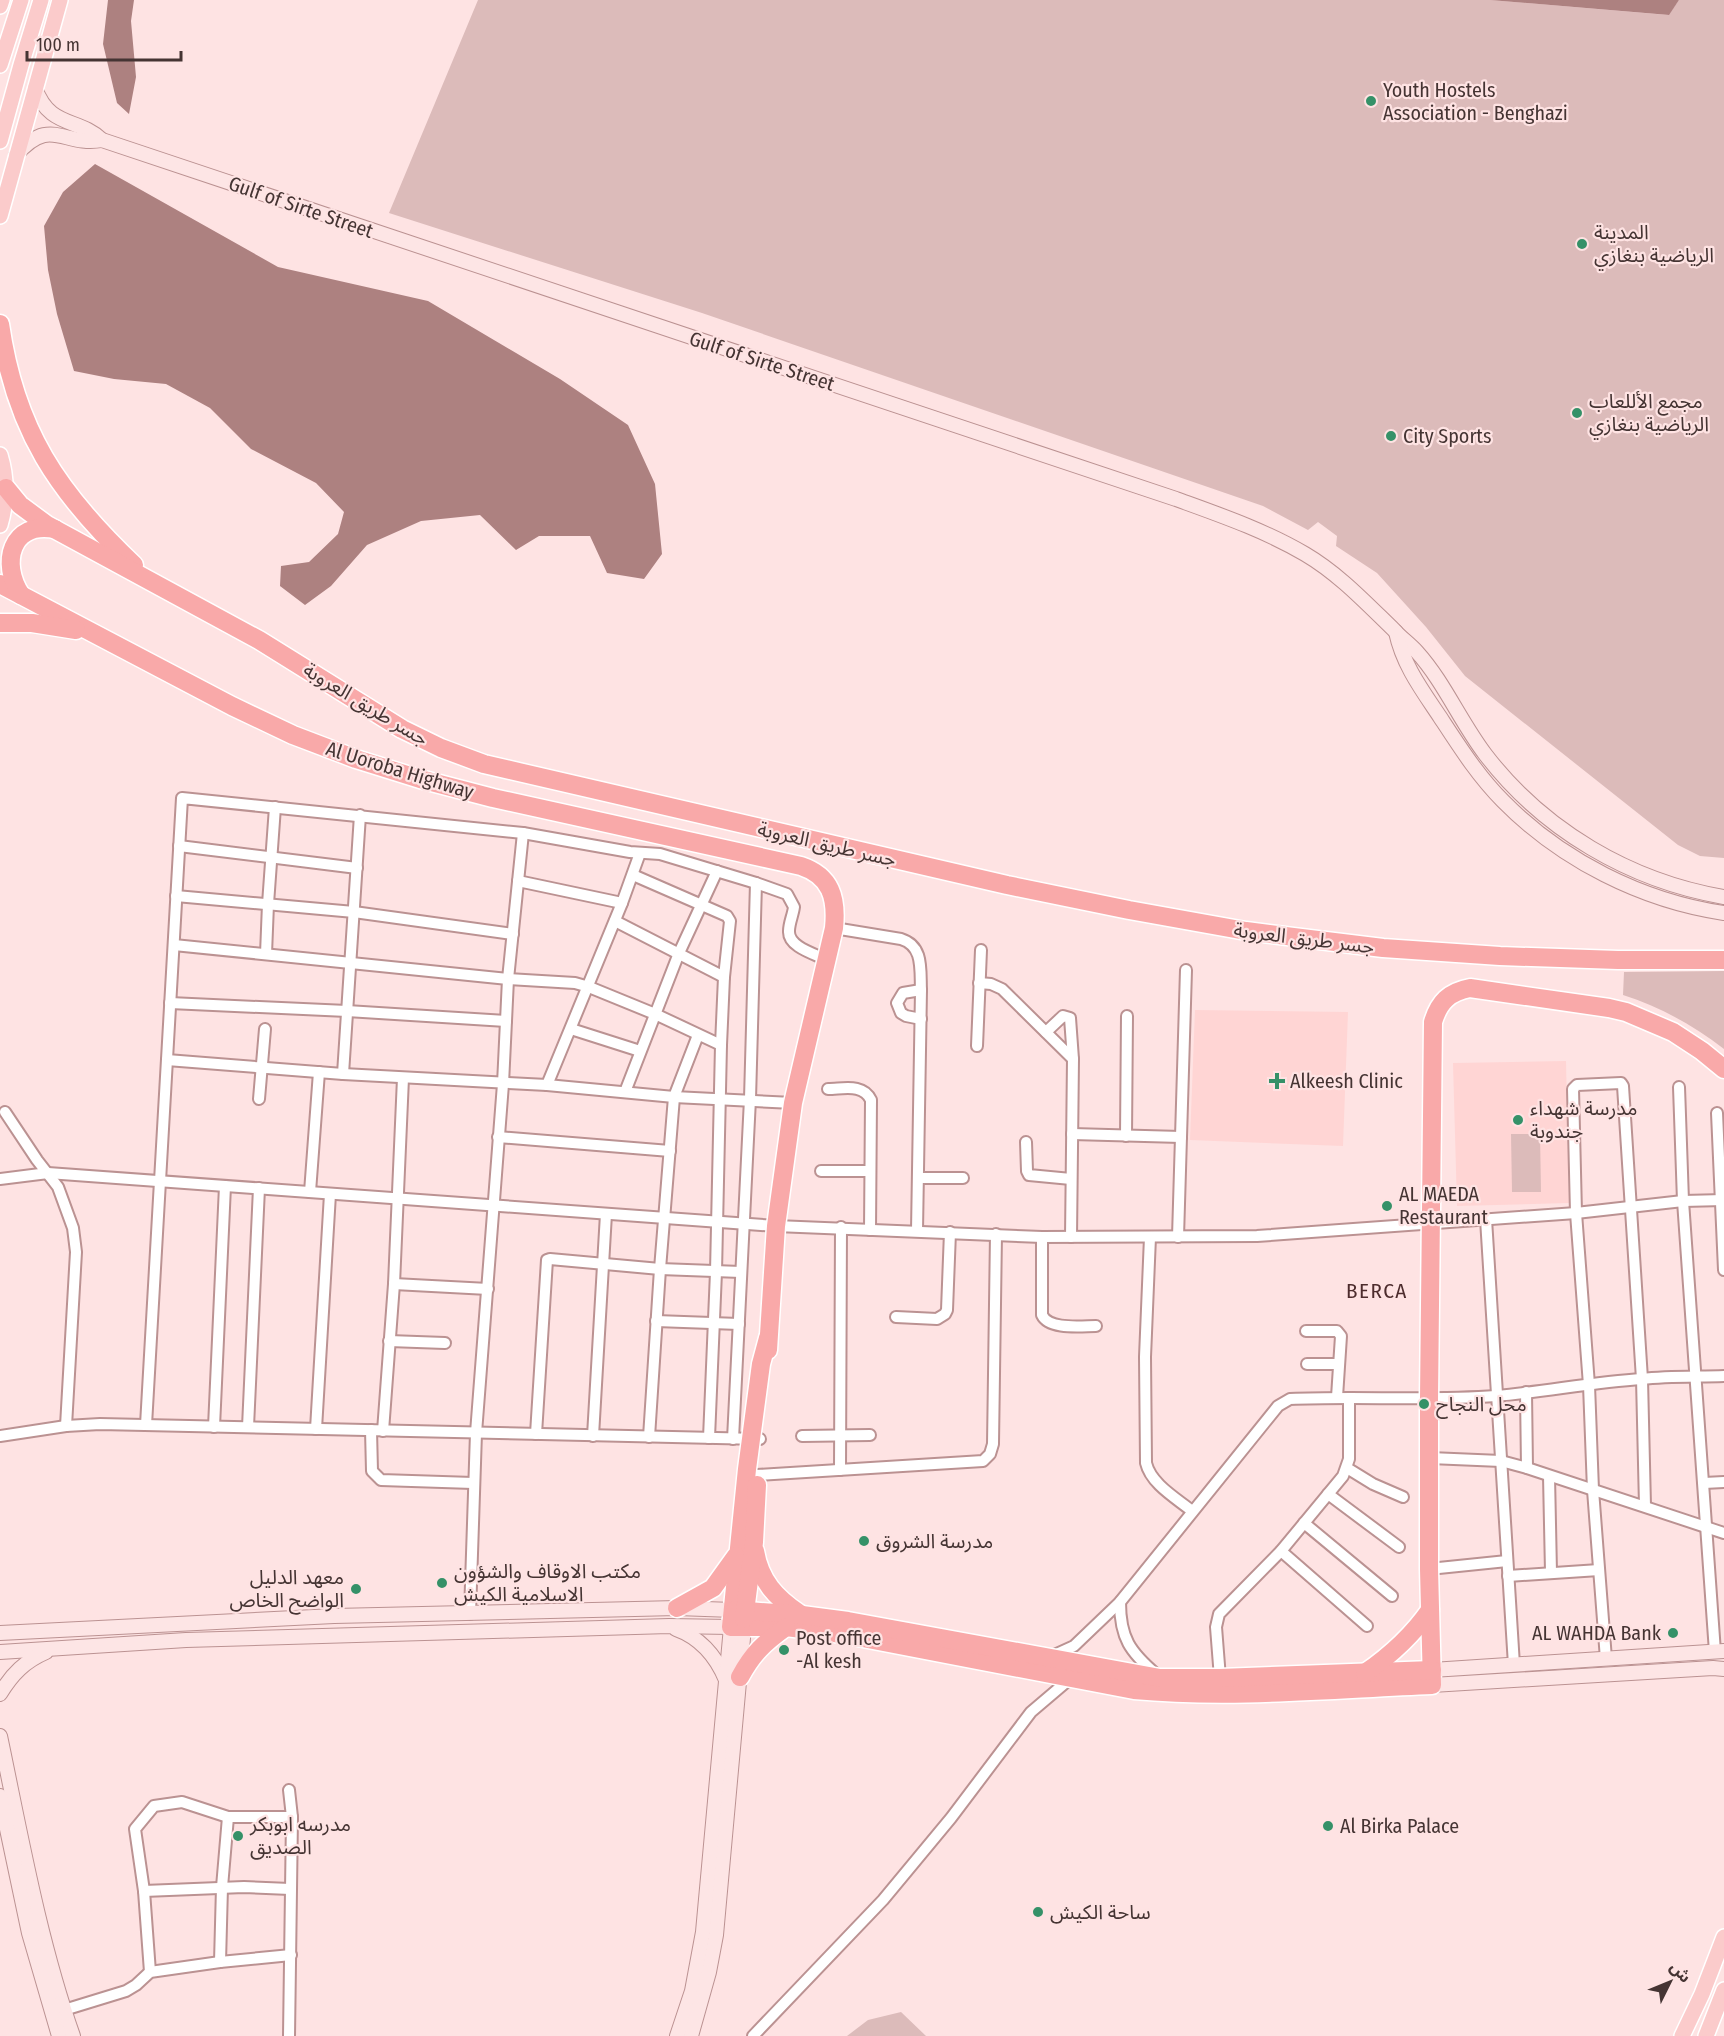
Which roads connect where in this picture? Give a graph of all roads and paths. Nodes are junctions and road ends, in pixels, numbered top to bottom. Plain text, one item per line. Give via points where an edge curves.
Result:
1 (2, 0) edge
2 (21, 0) edge
3 (42, 0) edge
4 (60, 0) edge
5 (0, 6) edge
6 (0, 65) edge
7 (35, 88) junction
8 (102, 140) junction
9 (0, 141) edge
10 (16, 155) junction
11 (0, 216) edge
12 (0, 324) edge
13 (0, 455) edge
14 (6, 488) junction
15 (0, 525) edge
16 (55, 529) junction
17 (151, 581) junction
18 (0, 584) edge
19 (21, 594) junction
20 (0, 623) edge
21 (1396, 632) junction
22 (104, 638) junction
23 (275, 807) junction
24 (360, 815) junction
25 (523, 834) junction
26 (179, 846) junction
27 (640, 853) junction
28 (272, 859) junction
29 (357, 868) junction
30 (717, 871) junction
31 (633, 875) junction
32 (518, 881) junction
33 (756, 883) junction
34 (176, 896) junction
35 (1724, 897) edge
36 (622, 903) junction
37 (268, 904) junction
38 (702, 904) junction
39 (354, 912) junction
40 (1724, 914) edge
41 (615, 921) junction
42 (834, 928) junction
43 (513, 934) junction
44 (174, 945) junction
45 (981, 950) dead end
46 (679, 953) junction
47 (266, 954) junction
48 (827, 960) junction
49 (1724, 960) edge
50 (350, 963) junction
51 (1186, 970) dead end
52 (724, 977) junction
53 (508, 979) junction
54 (979, 983) junction
55 (589, 987) junction
56 (921, 990) junction
57 (170, 1004) junction
58 (347, 1011) junction
59 (655, 1014) junction
60 (1127, 1016) dead end
61 (921, 1019) junction
62 (506, 1022) junction
63 (265, 1029) dead end
64 (571, 1029) junction
65 (1046, 1032) junction
66 (698, 1035) junction
67 (721, 1045) junction
68 (977, 1046) dead end
69 (640, 1051) junction
70 (1073, 1059) junction
71 (167, 1060) junction
72 (262, 1066) junction
73 (1724, 1069) edge
74 (319, 1072) junction
75 (343, 1074) junction
76 (403, 1078) junction
77 (502, 1084) junction
78 (548, 1085) junction
79 (1679, 1087) dead end
80 (828, 1089) dead end
81 (625, 1092) junction
82 (674, 1097) junction
83 (720, 1098) junction
84 (259, 1099) dead end
85 (750, 1099) junction
86 (793, 1103) junction
87 (6, 1112) dead end
88 (1717, 1113) dead end
89 (1072, 1134) junction
90 (1126, 1136) junction
91 (498, 1137) junction
92 (1181, 1137) junction
93 (1026, 1142) dead end
94 (670, 1151) junction
95 (821, 1171) dead end
96 (870, 1171) junction
97 (48, 1173) junction
98 (918, 1178) junction
99 (963, 1178) dead end
100 (0, 1179) edge
101 (1071, 1179) junction
102 (160, 1181) junction
103 (225, 1186) junction
104 (260, 1188) junction
105 (310, 1192) junction
106 (330, 1194) junction
107 (398, 1199) junction
108 (1722, 1200) edge
109 (1683, 1201) junction
110 (494, 1206) junction
111 (1630, 1207) junction
112 (1576, 1212) junction
113 (606, 1214) junction
114 (665, 1218) junction
115 (1486, 1219) junction
116 (716, 1222) junction
117 (1432, 1223) junction
118 (743, 1224) junction
119 (776, 1226) junction
120 (841, 1227) junction
121 (870, 1230) junction
122 (917, 1231) junction
123 (950, 1232) junction
124 (996, 1234) junction
125 (1042, 1237) junction
126 (1071, 1237) junction
127 (1150, 1237) junction
128 (1178, 1237) junction
129 (603, 1264) junction
130 (660, 1269) junction
131 (1724, 1270) edge
132 (716, 1272) junction
133 (741, 1272) junction
134 (394, 1284) junction
135 (488, 1289) junction
136 (896, 1317) dead end
137 (656, 1321) junction
138 (713, 1323) junction
139 (738, 1324) junction
140 (1096, 1326) dead end
141 (1306, 1331) dead end
142 (389, 1341) junction
143 (445, 1343) dead end
144 (1306, 1364) dead end
145 (1338, 1364) junction
146 (1724, 1376) edge
147 (1696, 1377) junction
148 (1642, 1378) junction
149 (1589, 1385) junction
150 (1526, 1392) junction
151 (1498, 1396) junction
152 (1337, 1397) junction
153 (1349, 1398) junction
154 (1429, 1400) junction
155 (146, 1425) junction
156 (66, 1426) junction
157 (214, 1427) junction
158 (248, 1427) junction
159 (316, 1429) junction
160 (371, 1430) junction
161 (383, 1431) junction
162 (476, 1433) junction
163 (536, 1434) junction
164 (870, 1435) dead end
165 (0, 1436) edge
166 (593, 1436) junction
167 (802, 1436) dead end
168 (840, 1436) junction
169 (649, 1437) junction
170 (709, 1438) junction
171 (748, 1439) junction
172 (1430, 1458) junction
173 (1501, 1461) junction
174 (1347, 1468) junction
175 (1527, 1468) junction
176 (840, 1470) junction
177 (757, 1475) junction
178 (1549, 1476) junction
179 (1724, 1482) edge
180 (473, 1483) junction
181 (1704, 1483) junction
182 (1593, 1490) junction
183 (1328, 1494) junction
184 (1403, 1497) dead end
185 (1646, 1506) junction
186 (1192, 1511) junction
187 (1304, 1523) junction
188 (1707, 1528) junction
189 (1724, 1533) edge
190 (746, 1547) junction
191 (1399, 1547) dead end
192 (1281, 1551) junction
193 (1507, 1561) junction
194 (1429, 1569) junction
195 (1599, 1570) junction
196 (1551, 1572) junction
197 (1508, 1576) junction
198 (1392, 1596) dead end
199 (1120, 1602) junction
200 (677, 1608) junction
201 (1430, 1610) junction
202 (470, 1614) junction
203 (802, 1615) junction
204 (738, 1619) junction
205 (0, 1623) edge
206 (669, 1626) junction
207 (1367, 1626) dead end
208 (786, 1627) junction
209 (28, 1632) junction
210 (0, 1633) edge
211 (60, 1648) junction
212 (1719, 1651) edge
213 (0, 1652) edge
214 (1049, 1657) junction
215 (1606, 1659) junction
216 (1514, 1665) junction
217 (1724, 1669) edge
218 (1365, 1673) junction
219 (1071, 1678) junction
220 (1160, 1678) junction
221 (1220, 1678) junction
222 (1432, 1678) junction
223 (733, 1679) junction
224 (0, 1694) edge
225 (0, 1736) edge
226 (289, 1790) dead end
227 (0, 1796) edge
228 (292, 1816) junction
229 (228, 1817) junction
230 (222, 1887) junction
231 (290, 1889) junction
232 (144, 1891) junction
233 (1724, 1937) edge
234 (291, 1955) junction
235 (220, 1962) junction
236 (150, 1972) junction
237 (1724, 1990) edge
238 (64, 2010) junction
239 (58, 2036) edge
240 (74, 2036) edge
241 (289, 2036) edge
242 (677, 2036) edge
243 (691, 2036) edge
244 (753, 2036) edge
245 (1682, 2036) edge
246 (1706, 2036) edge

1 - 5 main road
2 - 6 main road
3 - 9 main road
4 - 7 main road
7 - 8 main road via 57,117
7 - 10 main road
8 - 10 main road via 51,134 31,140
8 - 21 main road, Gulf of Sirte Street via 1239,522 1306,554 1362,598
10 - 11 main road
12 - 17 highway via 20,408 51,470 83,514
13 - 14 main road
14 - 15 main road
14 - 16 highway, جسر طريق العروبة via 28,512
16 - 17 highway, جسر طريق العروبة
16 - 19 highway via 31,530 11,548 7,568
17 - 49 highway, جسر طريق العروبة via 291,658 402,729 441,748 506,770 1007,885 1246,931 1383,948 1488,955
18 - 19 highway, Al Uoroba Highway
19 - 22 highway, Al Uoroba Highway
20 - 22 highway via 54,626
21 - 35 main road, Gulf of Sirte Street via 1424,660 1500,772 1561,828 1595,851 1643,875
21 - 40 main road, Gulf of Sirte Street via 1408,669 1457,743 1481,776 1530,826 1588,865 1648,894
22 - 42 highway, Al Uoroba Highway via 262,721 356,759 493,798 801,866 826,882 836,912
23 - 24 street
23 - 26 street via 182,798
23 - 28 street
24 - 25 street
24 - 29 street
25 - 27 street
25 - 32 street
26 - 28 street
26 - 34 street
27 - 30 street via 660,854
27 - 31 street
28 - 29 street
28 - 37 street
29 - 39 street
30 - 33 street
30 - 38 street
31 - 36 street
31 - 38 street
32 - 36 street
32 - 43 street
33 - 48 street via 782,891 790,898 794,907 791,939
33 - 85 street
34 - 37 street
34 - 44 street
36 - 41 street
37 - 39 street
37 - 47 street
38 - 46 street
38 - 52 street via 729,919
39 - 43 street
39 - 50 street
41 - 46 street
41 - 55 street
42 - 48 highway
42 - 56 street via 910,943 920,959
43 - 53 street
44 - 47 street
44 - 57 street
45 - 54 street
46 - 52 street
46 - 59 street
47 - 50 street
48 - 86 highway
50 - 53 street
50 - 58 street
51 - 92 street
52 - 67 street
53 - 55 street
53 - 62 street
54 - 65 street via 1002,989
54 - 68 street
55 - 59 street
55 - 64 street
56 - 61 street
56 - 61 street via 903,993 897,1002 901,1013
57 - 58 street
57 - 71 street
58 - 62 street
58 - 75 street
59 - 66 street
59 - 69 street
60 - 90 street
61 - 98 street
62 - 77 street
63 - 72 street
64 - 69 street
64 - 78 street
65 - 70 street
65 - 70 street via 1063,1016 1070,1018
66 - 67 street
66 - 82 street
67 - 83 street
69 - 81 street
70 - 89 street
71 - 72 street
71 - 102 street
72 - 74 street
72 - 84 street
73 - 117 highway via 1673,1032 1609,1008 1470,988 1449,995 1433,1022
74 - 75 street
74 - 105 street
75 - 76 street
76 - 77 street
76 - 107 street
77 - 78 street
77 - 91 street
78 - 81 street
79 - 109 street
80 - 96 street via 858,1088 869,1095
81 - 82 street
82 - 83 street
82 - 94 street
83 - 85 street
83 - 116 street
85 - 86 street
85 - 118 street
86 - 119 highway
87 - 97 street
88 - 108 street
89 - 90 street
89 - 101 street
90 - 92 street
91 - 94 street
91 - 110 street
92 - 128 street
93 - 101 street via 1029,1175
94 - 114 street
95 - 96 street
96 - 121 street
97 - 100 street
97 - 102 street
97 - 156 street via 61,1192 76,1246
98 - 99 street
98 - 122 street
101 - 126 street
102 - 103 street
102 - 155 street
103 - 104 street
103 - 157 street
104 - 105 street
104 - 158 street
105 - 106 street
106 - 107 street
106 - 159 street
107 - 110 street
107 - 134 street
108 - 109 street
108 - 131 street
109 - 111 street
109 - 147 street
110 - 113 street
110 - 135 street
111 - 112 street
111 - 112 street via 1623,1086 1577,1085 1573,1089
111 - 148 street
112 - 115 street
112 - 149 street
113 - 114 street
113 - 129 street
114 - 116 street
114 - 130 street
115 - 117 street
115 - 151 street
116 - 118 street
116 - 132 street
117 - 128 street via 1257,1236
117 - 154 highway
118 - 119 street
118 - 133 street
119 - 120 street
119 - 171 highway via 768,1338
120 - 121 street
120 - 168 street
121 - 122 street
122 - 123 street
123 - 124 street
123 - 136 street via 945,1314 937,1319
124 - 125 street
124 - 176 street via 990,1454 983,1461
125 - 126 street
125 - 140 street via 1044,1319 1052,1324
126 - 127 street
127 - 128 street
127 - 186 street via 1146,1463 1153,1479
129 - 130 street
129 - 163 street via 547,1260
129 - 166 street
130 - 132 street
130 - 137 street
132 - 133 street
132 - 138 street
133 - 139 street
134 - 135 street
134 - 142 street
135 - 162 street
137 - 138 street
137 - 169 street
138 - 139 street
138 - 170 street
139 - 171 street
141 - 145 street via 1340,1333
142 - 143 street
142 - 161 street
144 - 145 street
145 - 152 street
146 - 147 street
147 - 148 street
147 - 181 street
148 - 149 street
148 - 185 street
149 - 150 street
149 - 182 street
150 - 151 street
150 - 175 street
151 - 154 street
151 - 173 street
152 - 153 street
152 - 186 street via 1290,1399 1278,1406
153 - 154 street
153 - 174 street
154 - 172 highway
155 - 156 street
155 - 157 street
156 - 165 street
157 - 158 street
158 - 159 street
159 - 160 street
160 - 161 street
160 - 180 street via 372,1471 381,1480
161 - 162 street
162 - 163 street
162 - 180 street
163 - 166 street
164 - 168 street
166 - 169 street
167 - 168 street
168 - 176 street
169 - 170 street
170 - 171 street
171 - 177 highway
171 - 190 highway
172 - 173 street
172 - 194 highway
173 - 175 street
173 - 193 street
174 - 183 street
174 - 184 street
175 - 178 street
176 - 177 street
177 - 190 highway
178 - 182 street
178 - 196 street
179 - 181 street
180 - 202 street
181 - 188 street
182 - 185 street
182 - 195 street
183 - 187 street
183 - 191 street
185 - 188 street
186 - 199 street
187 - 192 street
187 - 198 street
188 - 189 street
188 - 212 street
190 - 200 highway via 713,1588
190 - 203 highway via 771,1591
190 - 204 highway
192 - 207 street
192 - 221 street via 1219,1614 1216,1627
193 - 194 street
193 - 197 street
194 - 201 highway
195 - 196 street
195 - 215 street
196 - 197 street
197 - 216 street
199 - 214 street via 1074,1646
199 - 220 street via 1121,1629 1126,1642
200 - 202 main road
200 - 204 main road
201 - 218 highway via 1407,1640
201 - 222 highway
202 - 209 main road via 334,1616
203 - 204 highway
203 - 214 highway
204 - 206 main road
204 - 208 highway
204 - 223 main road
205 - 209 main road
206 - 211 main road via 186,1640
206 - 223 main road via 704,1646
208 - 219 highway
208 - 223 highway via 758,1648
209 - 210 main road
211 - 213 main road
211 - 224 main road via 18,1669
212 - 215 main road
214 - 220 highway
215 - 216 main road
216 - 222 main road
217 - 222 main road
218 - 221 highway
218 - 222 highway
219 - 222 highway via 1134,1690 1207,1694
219 - 244 street via 1031,1712 883,1900
220 - 221 highway
223 - 242 main road via 701,1945 692,1991
223 - 243 main road via 716,1935
225 - 238 main road via 42,1930
226 - 228 street
227 - 239 main road via 29,1933
228 - 229 street
228 - 231 street
229 - 230 street
229 - 232 street via 182,1802 154,1806 135,1829
230 - 231 street
230 - 232 street
230 - 235 street
231 - 234 street
232 - 236 street
233 - 245 main road
234 - 235 street
234 - 241 street
235 - 236 street
236 - 238 street via 126,1991
237 - 246 main road
238 - 240 main road

